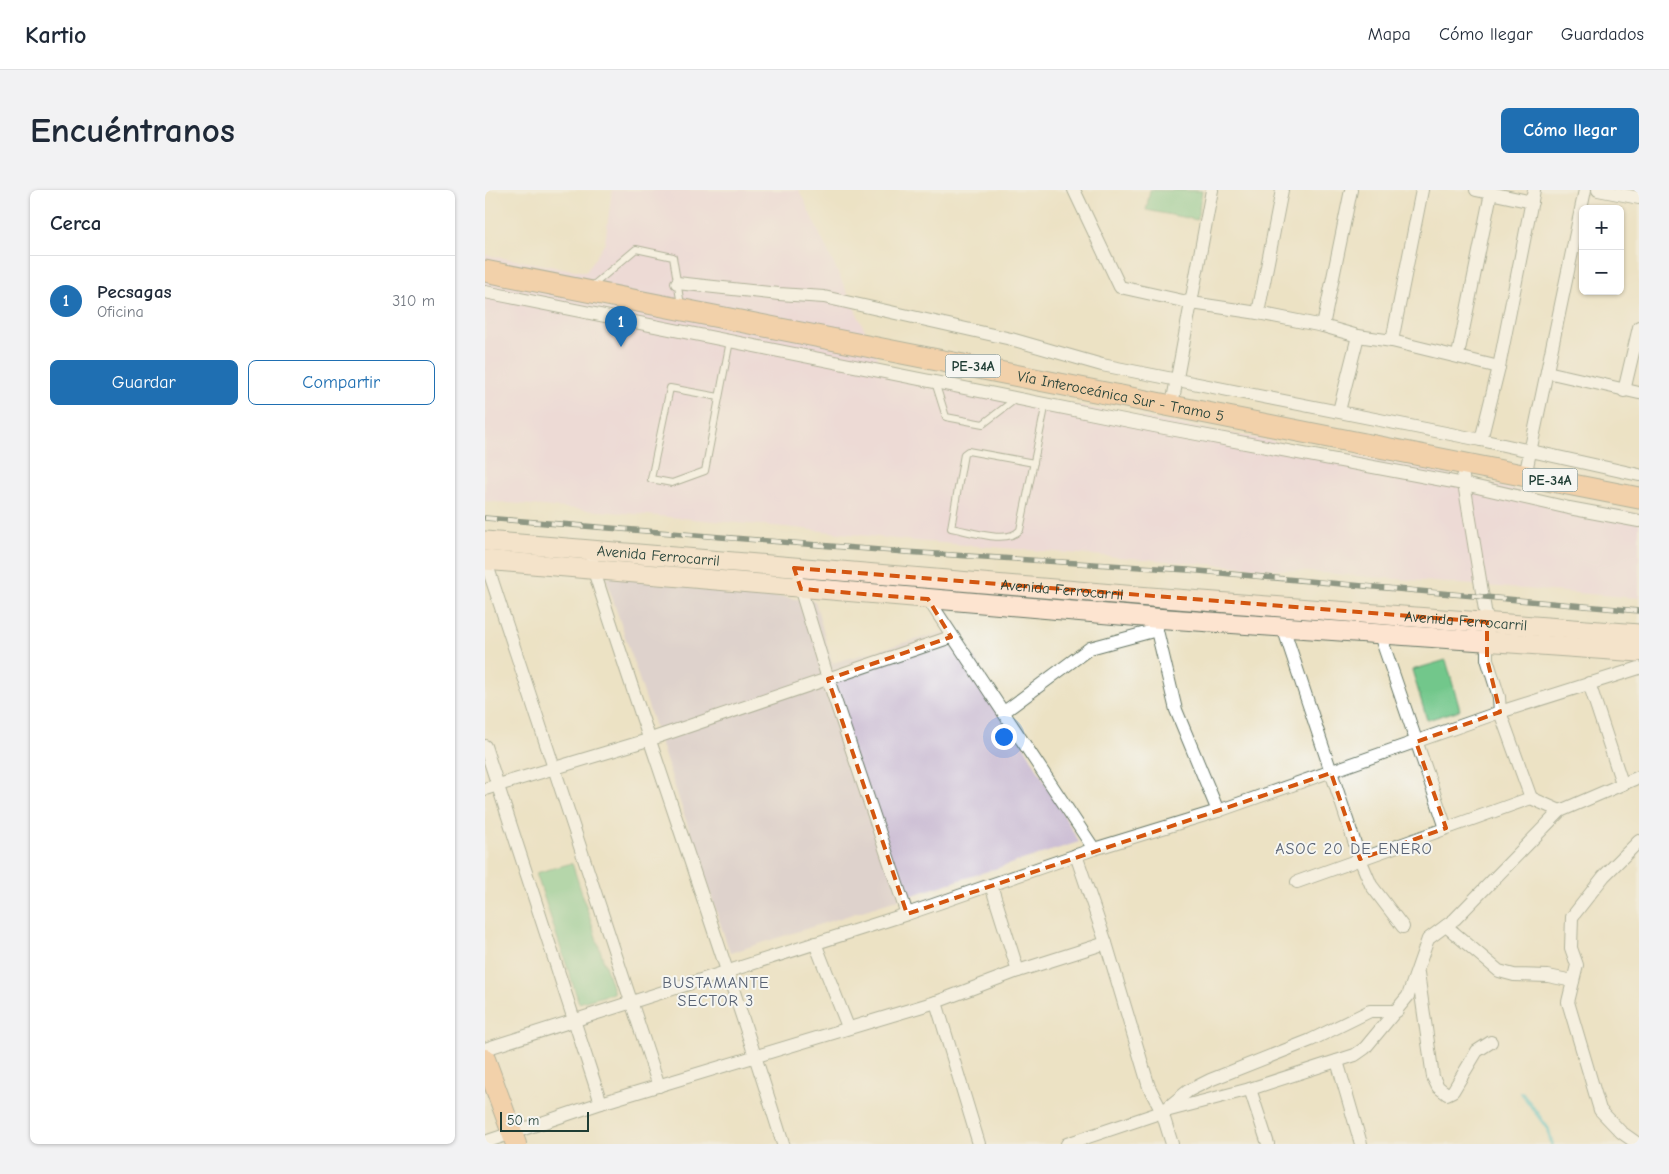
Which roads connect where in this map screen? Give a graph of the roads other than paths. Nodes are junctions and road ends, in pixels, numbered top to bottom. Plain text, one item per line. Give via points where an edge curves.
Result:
1 (1074, 190) edge
2 (1212, 190) edge
3 (1282, 190) edge
4 (1351, 190) edge
5 (1422, 190) edge
6 (1477, 190) edge
7 (1585, 190) edge
8 (1598, 190) edge
9 (1491, 193) junction
10 (1533, 196) edge
11 (1639, 198) edge
12 (488, 274) edge
13 (677, 283) junction
14 (587, 291) junction
15 (485, 292) edge
16 (1192, 303) junction
17 (681, 308) junction
18 (1258, 313) junction
19 (1323, 326) junction
20 (1639, 327) edge
21 (1358, 336) junction
22 (730, 341) junction
23 (1392, 341) junction
24 (1458, 355) junction
25 (1499, 367) junction
26 (1547, 372) junction
27 (1176, 378) junction
28 (935, 382) junction
29 (1625, 391) junction
30 (1639, 393) edge
31 (719, 397) junction
32 (1018, 398) junction
33 (1046, 403) junction
34 (1172, 405) junction
35 (1339, 411) junction
36 (1481, 440) junction
37 (1530, 452) junction
38 (1034, 463) junction
39 (1462, 473) junction
40 (1639, 475) edge
41 (1525, 476) junction
42 (1639, 498) edge
43 (1639, 521) edge
44 (485, 541) edge
45 (590, 549) junction
46 (485, 560) edge
47 (593, 568) junction
48 (794, 568) junction
49 (801, 589) junction
50 (928, 599) junction
51 (1487, 622) junction
52 (1155, 624) junction
53 (1283, 627) junction
54 (1639, 634) edge
55 (1379, 635) junction
56 (951, 637) junction
57 (1486, 641) junction
58 (1639, 652) edge
59 (1639, 668) edge
60 (828, 679) junction
61 (1589, 683) junction
62 (1004, 712) junction
63 (1501, 712) junction
64 (648, 740) junction
65 (1416, 742) junction
66 (485, 746) edge
67 (554, 768) junction
68 (1331, 773) junction
69 (1639, 777) edge
70 (1622, 784) junction
71 (498, 786) junction
72 (485, 789) edge
73 (1531, 798) junction
74 (1218, 811) junction
75 (1560, 811) junction
76 (1445, 828) junction
77 (1639, 841) edge
78 (1093, 849) junction
79 (1076, 855) junction
80 (1360, 859) junction
81 (1297, 882) dead end
82 (991, 885) junction
83 (907, 914) junction
84 (1446, 926) junction
85 (1403, 927) dead end
86 (815, 943) junction
87 (1106, 943) junction
88 (1418, 970) junction
89 (728, 972) junction
90 (1018, 972) junction
91 (1573, 981) junction
92 (631, 1002) junction
93 (936, 1002) junction
94 (1397, 1011) junction
95 (574, 1020) junction
96 (848, 1027) junction
97 (1491, 1042) dead end
98 (485, 1048) edge
99 (756, 1057) junction
100 (485, 1059) edge
101 (1337, 1061) junction
102 (659, 1086) junction
103 (1251, 1089) junction
104 (485, 1093) edge
105 (601, 1103) junction
106 (1162, 1112) junction
107 (503, 1140) edge
108 (783, 1144) edge
109 (979, 1144) edge
110 (1067, 1144) edge
111 (1172, 1144) edge
112 (1268, 1144) edge
113 (1361, 1144) edge
114 (1638, 1144) edge

1 - 16 street via 1120,287
2 - 16 street
3 - 18 street
4 - 19 street
5 - 23 street
6 - 9 street
7 - 26 street
8 - 11 street
9 - 10 street
9 - 24 street
10 - 25 street
12 - 14 highway, Vía Interoceánica Sur - Tramo 5 / PE-34A
13 - 14 lane via 673,257 636,249
13 - 17 lane
13 - 27 street via 824,297 1011,339 1102,365
14 - 17 highway, Vía Interoceánica Sur - Tramo 5 / PE-34A
15 - 22 street
16 - 18 street
16 - 27 street
17 - 34 highway, Vía Interoceánica Sur - Tramo 5 / PE-34A
18 - 19 street
19 - 21 street
20 - 29 street
21 - 23 street
21 - 35 street
22 - 28 street
22 - 31 lane
23 - 24 street
24 - 25 street
25 - 36 street
26 - 29 street
26 - 37 street
27 - 34 street
27 - 35 street
28 - 32 street
28 - 32 lane via 945,416 983,424
29 - 30 street
31 - 31 lane via 705,471 672,483 651,479 670,388
32 - 33 street
33 - 38 lane
33 - 39 street
34 - 39 highway, Vía Interoceánica Sur - Tramo 5 / PE-34A
35 - 36 street
36 - 37 street
37 - 40 street
37 - 41 street
38 - 38 lane via 1020,530 1016,535 1005,538 951,528 964,454 968,451
39 - 41 highway, Vía Interoceánica Sur - Tramo 5 / PE-34A
39 - 43 street via 1569,508
39 - 51 street
41 - 42 highway, Vía Interoceánica Sur - Tramo 5 / PE-34A
44 - 45 main road, Avenida Ferrocarril
45 - 47 street
45 - 48 main road, Avenida Ferrocarril
46 - 47 main road, Avenida Ferrocarril
46 - 67 street
47 - 49 main road, Avenida Ferrocarril
47 - 64 street
48 - 49 street
48 - 51 main road, Avenida Ferrocarril
49 - 50 main road, Avenida Ferrocarril
49 - 60 street
50 - 52 main road, Avenida Ferrocarril
50 - 56 street
51 - 54 main road, Avenida Ferrocarril
51 - 57 street
52 - 53 main road, Avenida Ferrocarril
52 - 62 street via 1090,648
52 - 74 street via 1176,710
53 - 55 main road, Avenida Ferrocarril
53 - 68 street
55 - 57 main road, Avenida Ferrocarril
55 - 65 street
56 - 60 street
56 - 62 street
57 - 58 main road, Avenida Ferrocarril
57 - 63 street via 1487,659
59 - 61 street
60 - 64 street
60 - 83 street
61 - 63 street
61 - 70 street
62 - 78 street
63 - 65 street
63 - 73 street
64 - 67 street
64 - 89 street
65 - 68 street
65 - 76 street
66 - 71 street
67 - 71 street
67 - 92 street
68 - 74 street
68 - 80 street
69 - 70 street
70 - 75 street
71 - 72 street
71 - 95 street
73 - 75 street
73 - 76 street
74 - 78 street
75 - 84 street
76 - 80 street
77 - 91 street via 1572,917 1571,948 1577,965
78 - 79 street
79 - 82 street
79 - 87 street
80 - 81 street
80 - 85 street via 1371,885
82 - 83 street
82 - 90 street
83 - 86 street
84 - 88 street via 1428,939
84 - 91 street via 1499,971
86 - 89 street
86 - 96 street
87 - 90 street
87 - 106 street via 1149,1087
88 - 94 street via 1408,996
88 - 97 street via 1433,1077 1442,1092 1453,1091 1477,1052
89 - 92 street
89 - 99 street
90 - 93 street
91 - 114 street via 1568,1002 1594,1096 1610,1122
92 - 95 street
92 - 102 street
93 - 96 street
93 - 109 street
94 - 101 street via 1365,1048
94 - 106 street via 1370,1011 1311,1040 1210,1080 1188,1091
95 - 98 street
95 - 105 street
96 - 99 street
99 - 102 street
99 - 108 street
100 - 107 main road
101 - 103 street
101 - 113 street
102 - 105 street
103 - 106 street
103 - 112 street
104 - 107 main road
105 - 107 street
106 - 110 street
106 - 111 street

